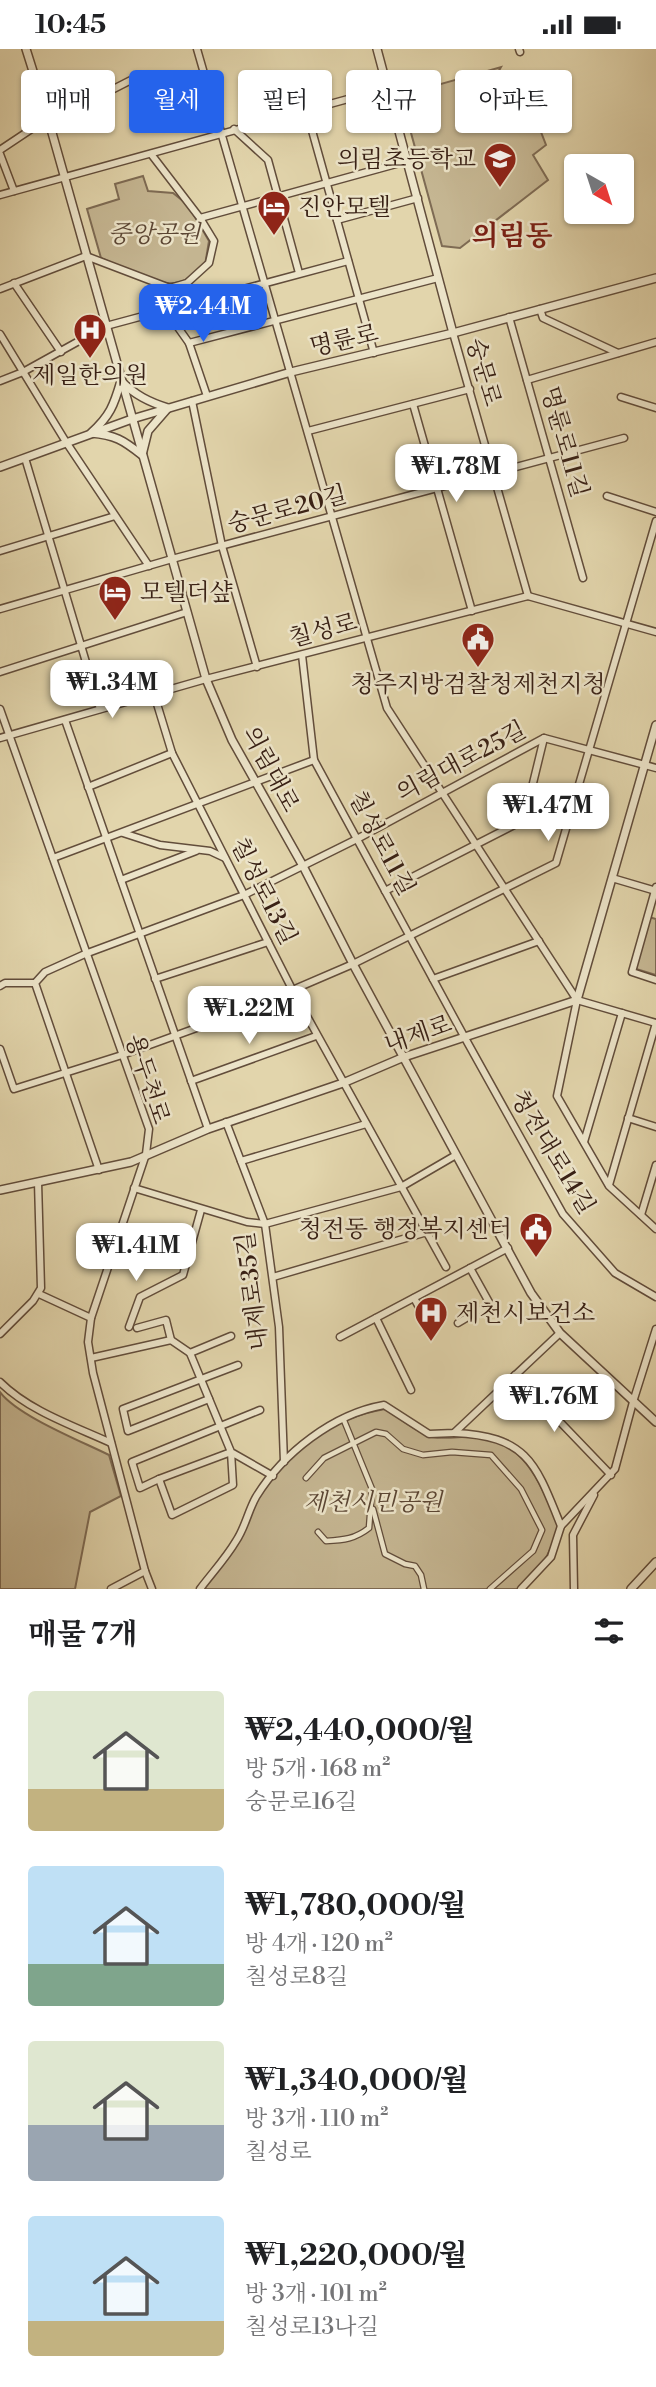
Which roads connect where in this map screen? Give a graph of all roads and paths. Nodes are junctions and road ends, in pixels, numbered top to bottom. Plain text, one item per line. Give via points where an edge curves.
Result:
1 (26, 49) edge
2 (197, 49) edge
3 (377, 49) edge
4 (33, 70) edge
5 (383, 70) edge
6 (238, 128) edge
7 (234, 129) junction
8 (29, 133) edge
9 (52, 133) edge
10 (312, 133) edge
11 (400, 133) edge
12 (222, 134) junction
13 (0, 152) edge
14 (151, 154) junction
15 (407, 161) junction
16 (63, 177) junction
17 (326, 183) junction
18 (14, 191) junction
19 (0, 195) edge
20 (278, 197) junction
21 (418, 198) junction
22 (243, 206) junction
23 (200, 218) junction
24 (337, 220) junction
25 (86, 256) junction
26 (348, 261) junction
27 (299, 274) junction
28 (438, 278) junction
29 (656, 278) edge
30 (14, 283) junction
31 (265, 283) junction
32 (0, 289) edge
33 (359, 299) junction
34 (165, 309) junction
35 (540, 309) junction
36 (509, 317) junction
37 (276, 320) junction
38 (106, 326) junction
39 (453, 333) junction
40 (0, 334) edge
41 (656, 342) edge
42 (189, 343) junction
43 (61, 352) junction
44 (374, 353) junction
45 (618, 353) junction
46 (23, 372) junction
47 (291, 372) junction
48 (527, 380) junction
49 (0, 381) edge
50 (121, 381) junction
51 (470, 389) junction
52 (207, 396) junction
53 (621, 397) dead end
54 (192, 401) junction
55 (413, 404) junction
56 (168, 408) junction
57 (656, 408) edge
58 (132, 419) junction
59 (308, 431) junction
60 (91, 433) junction
61 (624, 438) dead end
62 (66, 442) junction
63 (142, 455) junction
64 (549, 457) junction
65 (25, 458) junction
66 (0, 467) edge
67 (492, 472) junction
68 (437, 487) junction
69 (607, 496) dead end
70 (656, 512) edge
71 (116, 516) junction
72 (333, 516) junction
73 (656, 521) edge
74 (48, 537) junction
75 (222, 546) junction
76 (0, 551) edge
77 (172, 559) junction
78 (149, 566) junction
79 (583, 578) dead end
80 (65, 590) junction
81 (528, 596) junction
82 (0, 609) edge
83 (472, 611) junction
84 (187, 612) junction
85 (626, 624) junction
86 (656, 632) edge
87 (368, 638) junction
88 (81, 646) junction
89 (302, 655) junction
90 (257, 667) junction
91 (0, 672) edge
92 (206, 679) junction
93 (154, 694) junction
94 (0, 709) edge
95 (100, 709) junction
96 (65, 720) junction
97 (656, 725) edge
98 (10, 735) junction
99 (0, 738) edge
100 (544, 738) junction
101 (589, 748) junction
102 (172, 753) junction
103 (314, 760) junction
104 (645, 764) junction
105 (656, 768) edge
106 (254, 781) junction
107 (88, 787) junction
108 (443, 793) junction
109 (197, 802) junction
110 (123, 832) junction
111 (107, 839) junction
112 (357, 839) junction
113 (476, 843) junction
114 (198, 850) junction
115 (53, 858) junction
116 (225, 858) junction
117 (303, 866) junction
118 (612, 878) junction
119 (121, 880) junction
120 (506, 889) junction
121 (656, 889) edge
122 (385, 891) junction
123 (244, 895) junction
124 (140, 934) junction
125 (410, 936) junction
126 (539, 941) junction
127 (268, 942) junction
128 (85, 954) junction
129 (353, 964) junction
130 (155, 979) junction
131 (433, 979) junction
132 (656, 980) edge
133 (35, 983) junction
134 (0, 985) edge
135 (293, 991) junction
136 (577, 1000) junction
137 (622, 1013) junction
138 (656, 1023) edge
139 (175, 1035) junction
140 (316, 1036) junction
141 (465, 1038) junction
142 (0, 1049) edge
143 (122, 1055) junction
144 (404, 1057) junction
145 (66, 1074) junction
146 (191, 1081) junction
147 (342, 1083) junction
148 (628, 1118) junction
149 (226, 1122) junction
150 (366, 1124) junction
151 (656, 1126) edge
152 (208, 1129) junction
153 (584, 1142) junction
154 (146, 1154) junction
155 (456, 1155) junction
156 (241, 1161) junction
157 (656, 1165) edge
158 (99, 1170) junction
159 (38, 1182) junction
160 (608, 1186) junction
161 (401, 1187) junction
162 (134, 1188) junction
163 (0, 1190) edge
164 (201, 1210) junction
165 (641, 1215) junction
166 (265, 1224) junction
167 (656, 1229) edge
168 (427, 1232) junction
169 (508, 1248) junction
170 (446, 1267) dead end
171 (470, 1268) junction
172 (273, 1277) junction
173 (38, 1294) junction
174 (656, 1297) edge
175 (414, 1298) junction
176 (424, 1316) dead end
177 (91, 1318) junction
178 (376, 1318) junction
179 (458, 1323) dead end
180 (129, 1327) dead end
181 (137, 1328) dead end
182 (656, 1329) edge
183 (560, 1333) junction
184 (0, 1334) edge
185 (231, 1336) dead end
186 (340, 1337) dead end
187 (171, 1340) junction
188 (190, 1353) junction
189 (91, 1359) junction
190 (238, 1365) dead end
191 (515, 1375) junction
192 (201, 1380) junction
193 (0, 1382) edge
194 (411, 1390) dead end
195 (209, 1399) junction
196 (633, 1402) junction
197 (260, 1411) dead end
198 (342, 1417) junction
199 (656, 1422) edge
200 (221, 1428) junction
201 (454, 1433) junction
202 (111, 1443) junction
203 (354, 1443) junction
204 (231, 1452) junction
205 (284, 1462) junction
206 (611, 1475) junction
207 (273, 1476) junction
208 (306, 1478) dead end
209 (159, 1479) junction
210 (598, 1488) junction
211 (372, 1507) junction
212 (561, 1526) junction
213 (318, 1532) dead end
214 (656, 1562) edge
215 (145, 1571) junction
216 (111, 1589) edge
217 (152, 1589) edge
218 (200, 1589) edge
219 (424, 1589) edge
220 (490, 1589) edge
221 (521, 1589) edge
222 (574, 1589) edge
223 (631, 1589) edge

1 - 4 street, 의림대로
2 - 12 street
3 - 5 street, 숭문로
6 - 7 street
7 - 12 street
7 - 20 street via 268,160
8 - 13 street
9 - 16 street, 의림대로
10 - 17 street
11 - 15 street, 숭문로
12 - 14 street
12 - 22 street
13 - 18 street
14 - 16 street
14 - 23 street
15 - 17 street
15 - 21 street, 숭문로
16 - 18 street
16 - 25 street, 의림대로
17 - 20 street
17 - 24 street
18 - 19 street
20 - 22 street
20 - 27 street
21 - 24 street
21 - 28 street, 숭문로
22 - 23 street
22 - 31 street
23 - 25 street via 214,241 209,263 187,283 170,288
24 - 26 street
25 - 30 street
25 - 38 street, 의림대로
26 - 27 street
26 - 33 street
27 - 31 street
28 - 33 street
28 - 39 street, 숭문로
29 - 35 street, 명륜로
30 - 32 street
30 - 43 street
31 - 34 street
31 - 37 street
33 - 37 street
33 - 44 street
34 - 38 street
34 - 42 street
35 - 36 street, 명륜로
35 - 45 street via 543,318
36 - 39 street, 명륜로
36 - 48 street, 명륜로11길
37 - 42 street
37 - 47 street
38 - 43 street
38 - 50 street, 의림대로
39 - 44 street, 명륜로
39 - 51 street, 숭문로
40 - 46 street
41 - 45 street
42 - 52 street
43 - 46 street
44 - 47 street, 명륜로
45 - 48 street
46 - 49 street
46 - 62 street
47 - 52 street, 명륜로
47 - 59 street
48 - 64 street, 명륜로11길
50 - 56 street via 134,393
50 - 58 street, 의림대로
50 - 60 street via 106,420
51 - 55 street
51 - 67 street, 숭문로
52 - 54 street, 명륜로
53 - 57 street
54 - 56 street, 명륜로
54 - 75 street
55 - 59 street
55 - 68 street
56 - 58 street, 명륜로
56 - 63 street via 148,431
58 - 60 street, 명륜로
58 - 63 street, 의림대로
59 - 72 street
60 - 62 street, 명륜로
60 - 63 street via 111,435
61 - 64 street, 숭문로20길
62 - 65 street, 명륜로
62 - 71 street
63 - 77 street, 의림대로
64 - 67 street, 숭문로20길
64 - 79 street, 명륜로11길
65 - 66 street, 명륜로
65 - 74 street
67 - 68 street, 숭문로20길
67 - 81 street, 숭문로
68 - 72 street, 숭문로20길
68 - 83 street
69 - 70 street
71 - 74 street
71 - 78 street
72 - 75 street, 숭문로20길
72 - 87 street
73 - 85 street
74 - 76 street
74 - 80 street
75 - 77 street, 숭문로20길
75 - 90 street
77 - 78 street, 숭문로20길
77 - 84 street, 의림대로
78 - 80 street, 숭문로20길
80 - 82 street, 숭문로20길
80 - 88 street
81 - 83 street, 칠성로
81 - 85 street
83 - 87 street, 칠성로
84 - 88 street
84 - 92 street, 의림대로
85 - 86 street
85 - 101 street
87 - 89 street, 칠성로
87 - 108 street via 387,708
88 - 91 street
88 - 95 street
89 - 90 street, 칠성로
89 - 103 street, 칠성로11길
90 - 92 street, 칠성로
92 - 93 street, 칠성로
92 - 106 street, 의림대로
93 - 95 street, 칠성로
93 - 102 street, 칠성로13길
94 - 98 street, 용두천로
95 - 96 street, 칠성로
96 - 98 street, 칠성로
96 - 107 street
97 - 104 street
98 - 99 street, 칠성로
98 - 115 street, 용두천로
100 - 101 street, 의림대로25길
100 - 108 street, 의림대로25길
100 - 113 street via 524,820
101 - 104 street, 의림대로25길
101 - 120 street via 556,863
102 - 107 street
102 - 109 street, 칠성로13길
103 - 106 street
103 - 112 street, 칠성로11길
104 - 105 street, 의림대로25길
104 - 118 street
106 - 109 street
106 - 117 street, 의림대로
107 - 111 street
108 - 112 street, 의림대로25길
108 - 113 street
109 - 110 street
109 - 116 street, 칠성로13길
110 - 111 street
110 - 114 street via 160,845
111 - 115 street
111 - 119 street
112 - 117 street, 의림대로25길
112 - 122 street, 칠성로11길
113 - 120 street
113 - 122 street
114 - 116 street
114 - 119 street
115 - 128 street, 용두천로
116 - 123 street, 칠성로13길
117 - 123 street, 의림대로25길
117 - 129 street, 의림대로
118 - 121 street
118 - 136 street
119 - 124 street
120 - 125 street
120 - 126 street
121 - 132 street via 632,972
122 - 125 street, 칠성로11길
123 - 124 street, 의림대로25길
123 - 127 street, 칠성로13길
124 - 128 street, 의림대로25길
124 - 130 street
125 - 129 street
125 - 131 street, 칠성로11길
126 - 131 street
126 - 136 street
127 - 130 street
127 - 135 street, 칠성로13길
128 - 133 street, 의림대로25길 via 46,972
128 - 143 street, 용두천로
129 - 135 street
129 - 144 street, 의림대로
130 - 139 street
131 - 141 street, 칠성로11길
133 - 134 street
133 - 145 street
135 - 139 street
135 - 140 street, 칠성로13길
136 - 137 street
136 - 141 street, 내제로
136 - 153 street via 557,1096
137 - 138 street
137 - 153 street
138 - 148 street
139 - 143 street
139 - 146 street
140 - 146 street
140 - 147 street, 칠성로13길
141 - 144 street, 내제로
141 - 174 street, 청전대로14길 via 563,1215 615,1273
142 - 145 street via 15,1089
143 - 145 street
143 - 154 street, 용두천로 via 149,1129
144 - 147 street, 내제로
144 - 155 street, 의림대로
145 - 158 street
146 - 152 street
147 - 149 street, 내제로
147 - 150 street, 칠성로13길
148 - 151 street
148 - 160 street
149 - 152 street, 내제로
149 - 156 street, 내제로35길
150 - 156 street
150 - 161 street, 칠성로13길
152 - 154 street, 내제로
153 - 160 street
154 - 158 street, 내제로
154 - 162 street, 용두천로
155 - 161 street
155 - 169 street, 의림대로
156 - 166 street, 내제로35길
157 - 165 street
158 - 159 street, 내제로
159 - 163 street, 내제로
159 - 173 street via 42,1276
160 - 165 street
161 - 166 street
161 - 168 street, 칠성로13길
162 - 164 street
162 - 177 street, 용두천로
164 - 166 street
164 - 180 street via 183,1275 140,1297
165 - 167 street
166 - 172 street, 내제로35길
168 - 170 street, 칠성로13길
168 - 172 street
169 - 171 street
169 - 183 street, 의림대로 via 531,1293
171 - 175 street
171 - 179 street via 491,1304
172 - 205 street, 내제로35길
173 - 177 street
173 - 184 street
175 - 176 street
175 - 178 street
177 - 189 street, 용두천로
178 - 186 street
178 - 194 street
181 - 187 street via 166,1320
182 - 196 street
183 - 191 street
183 - 196 street, 의림대로
185 - 188 street
187 - 188 street
187 - 189 street
188 - 192 street
189 - 202 street, 용두천로
190 - 192 street
191 - 201 street
191 - 206 street
192 - 195 street
192 - 195 street via 123,1409 128,1431
193 - 202 street via 40,1410
195 - 200 street
196 - 199 street, 의림대로
196 - 206 street
197 - 200 street
198 - 201 street via 384,1405 429,1434
198 - 203 street
198 - 205 street
200 - 204 street
200 - 209 street via 132,1462 140,1488
201 - 212 street via 496,1437 513,1446 536,1471
202 - 215 street, 용두천로
203 - 208 street via 324,1458
203 - 211 street via 372,1489
203 - 220 street via 376,1432 386,1434 402,1449 423,1455 491,1455 521,1489 542,1529 533,1551
204 - 207 street
204 - 209 street
204 - 209 street via 233,1485 172,1515
205 - 207 street
206 - 210 street
207 - 218 street via 256,1498 236,1542
210 - 212 street
210 - 222 street via 573,1535
211 - 213 street via 369,1528 356,1538 326,1541
211 - 219 street via 385,1554 415,1566
212 - 221 street via 551,1557
214 - 223 street
215 - 216 street
215 - 217 street, 용두천로

